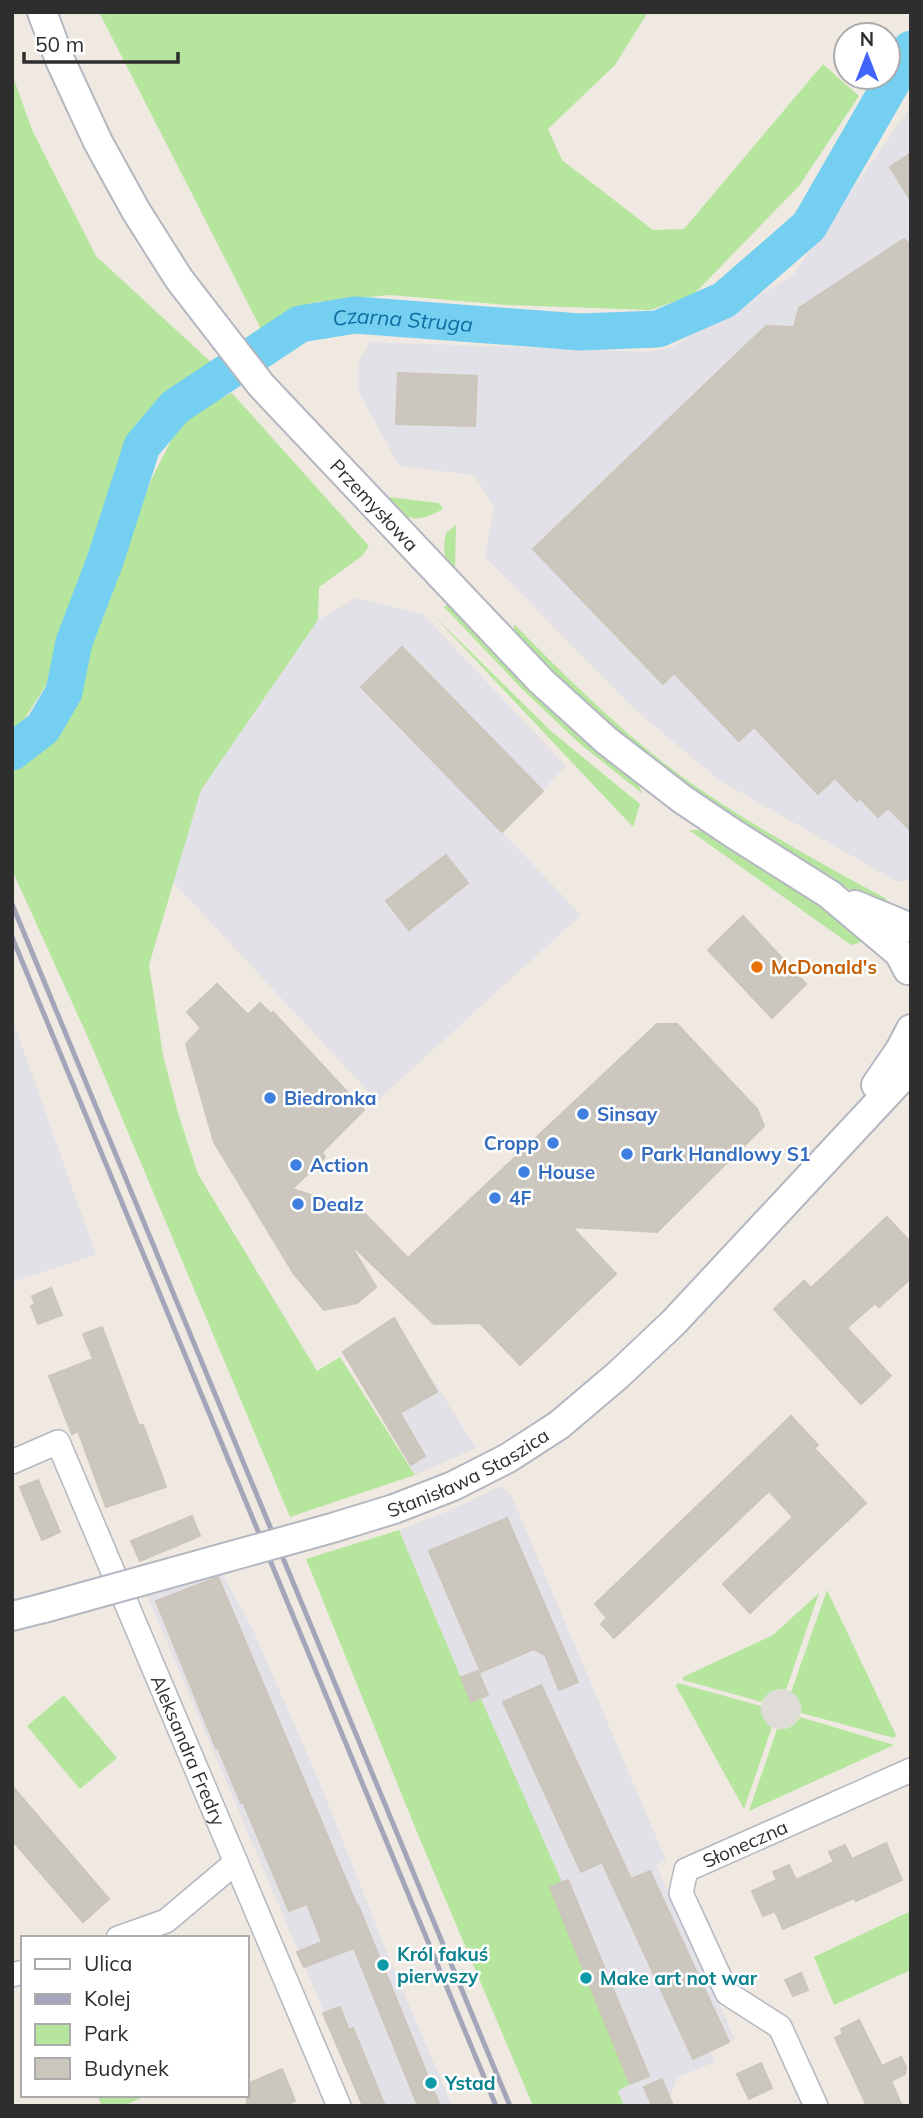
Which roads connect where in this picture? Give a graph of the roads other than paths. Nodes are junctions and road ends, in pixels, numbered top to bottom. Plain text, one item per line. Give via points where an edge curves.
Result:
1 (42, 12) edge
2 (830, 894) junction
3 (911, 928) edge
4 (910, 974) edge
5 (911, 1029) edge
6 (911, 1068) edge
7 (826, 1160) junction
8 (12, 1462) edge
9 (12, 1616) edge
10 (911, 1770) edge
11 (235, 1863) junction
12 (124, 1936) edge
13 (339, 2106) edge
14 (816, 2106) edge

1 - 2 street, Przemysłowa via 98,142 136,211 179,279 261,385 541,681 607,741 682,799
2 - 3 street, Przemysłowa
2 - 4 street, Przemysłowa via 899,953
5 - 7 street, Stanisława Staszica
6 - 7 street, Stanisława Staszica
7 - 9 street, Stanisława Staszica, bridge via 618,1375 559,1424 508,1458 394,1509
8 - 11 street, Aleksandra Fredry via 58,1443
10 - 14 street, Słoneczna via 686,1870 681,1893 727,1993 779,2027
11 - 12 street via 166,1921
11 - 13 street, Aleksandra Fredry

